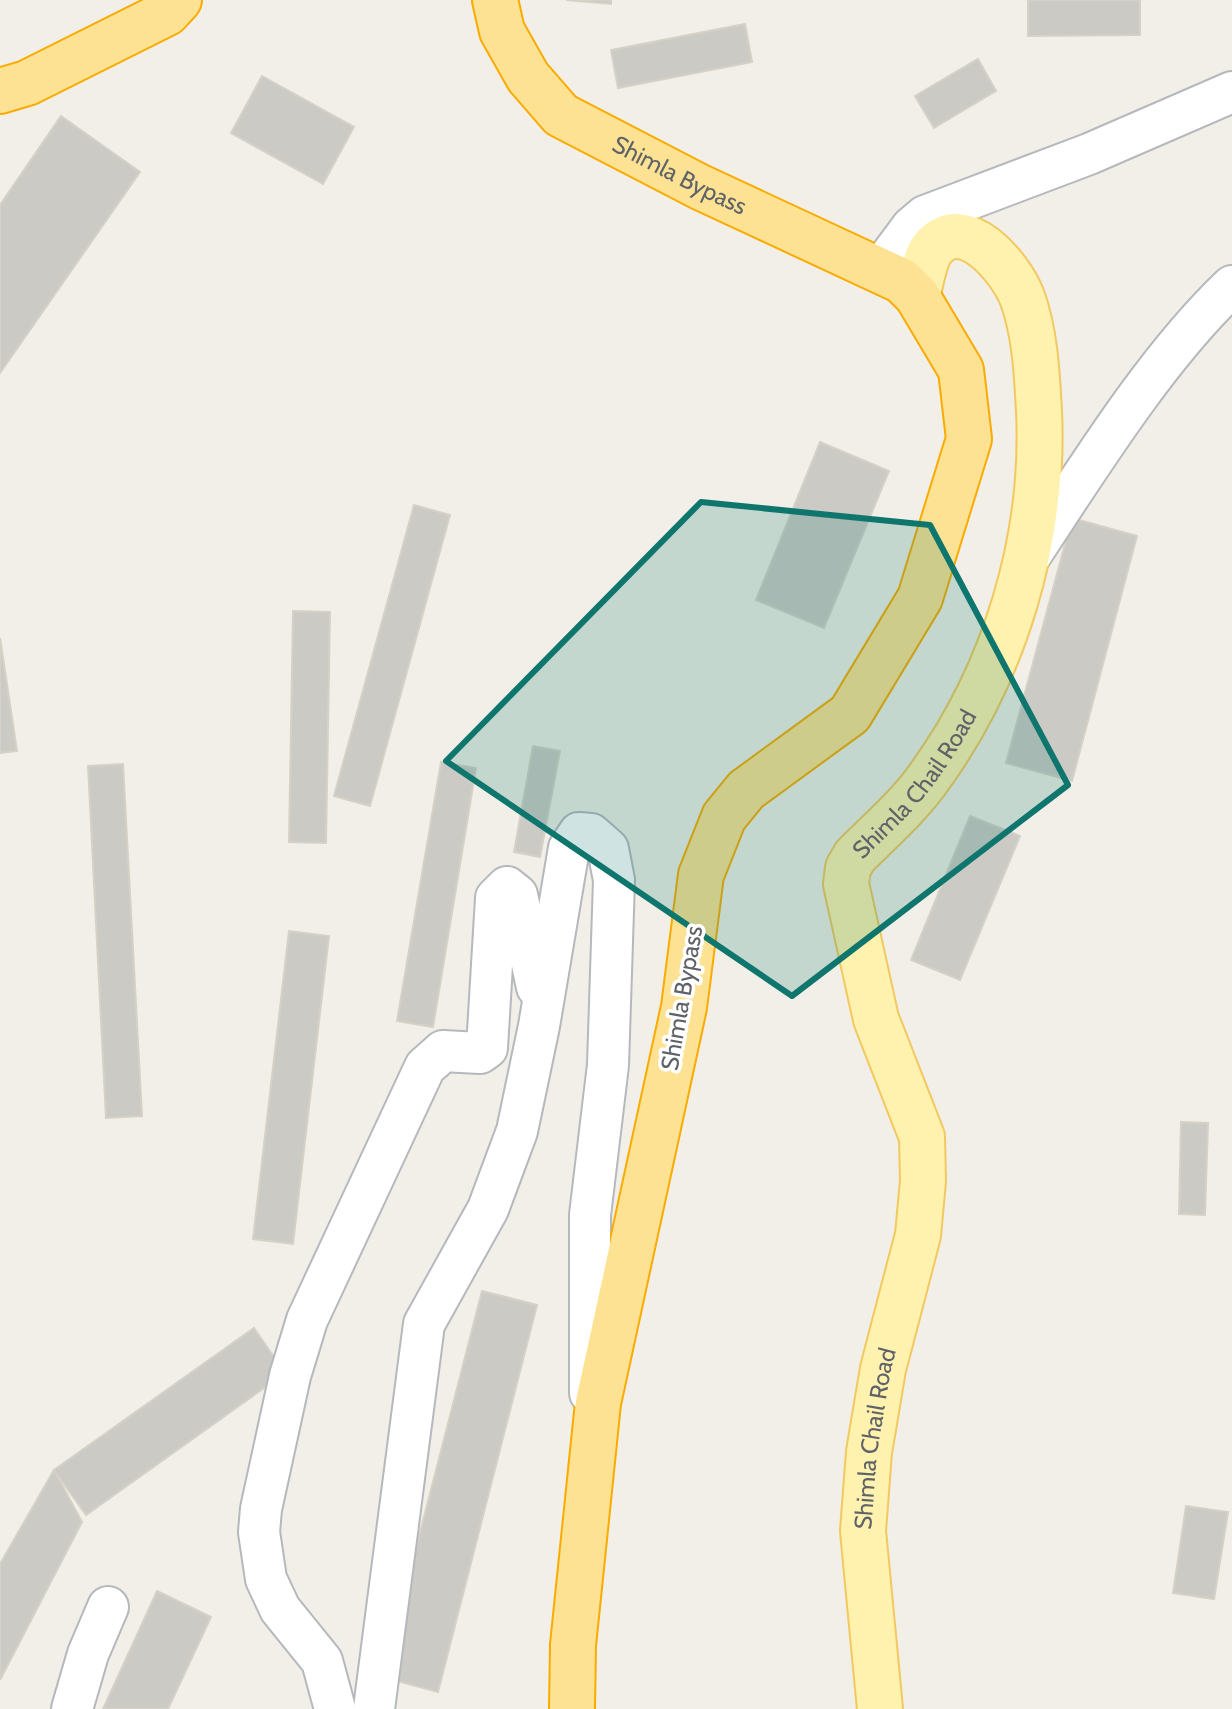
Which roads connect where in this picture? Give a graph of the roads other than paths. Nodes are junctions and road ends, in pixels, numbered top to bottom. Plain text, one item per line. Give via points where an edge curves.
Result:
1 (179, 0) edge
2 (495, 0) edge
3 (0, 91) edge
4 (1232, 92) edge
5 (880, 270) junction
6 (1232, 286) edge
7 (917, 296) junction
8 (1028, 559) junction
9 (542, 1009) junction
10 (590, 1457) junction
11 (108, 1607) dead end
12 (72, 1709) edge
13 (335, 1709) edge
14 (374, 1709) edge
15 (572, 1709) edge
16 (880, 1709) edge

1 - 3 highway via 167,13 27,83
2 - 5 highway, Shimla Bypass via 502,31 528,77 561,115 700,187
4 - 5 street via 925,216
5 - 7 highway, Shimla Bypass
6 - 8 street via 1183,340 1100,451
7 - 8 main road, Shimla Chail Road via 932,250 947,239 962,237 995,255 1021,296 1031,333 1040,438
7 - 10 highway, Shimla Bypass via 961,370 969,439 920,598 850,714 746,790 711,844 701,875 684,1007
8 - 16 main road, Shimla Chail Road via 991,670 948,749 913,797 848,868 846,884 876,1019 922,1137 918,1235 883,1369 863,1531
9 - 10 street via 569,848 579,833 591,834 608,849 614,880 608,1065 590,1215
9 - 13 street via 517,895 507,887 496,898 487,1048 480,1053 443,1051 425,1067 317,1292 290,1376 261,1509 261,1551 272,1595 322,1661
9 - 14 street via 505,1166 488,1209 424,1324
10 - 15 highway, Shimla Bypass
11 - 12 street

